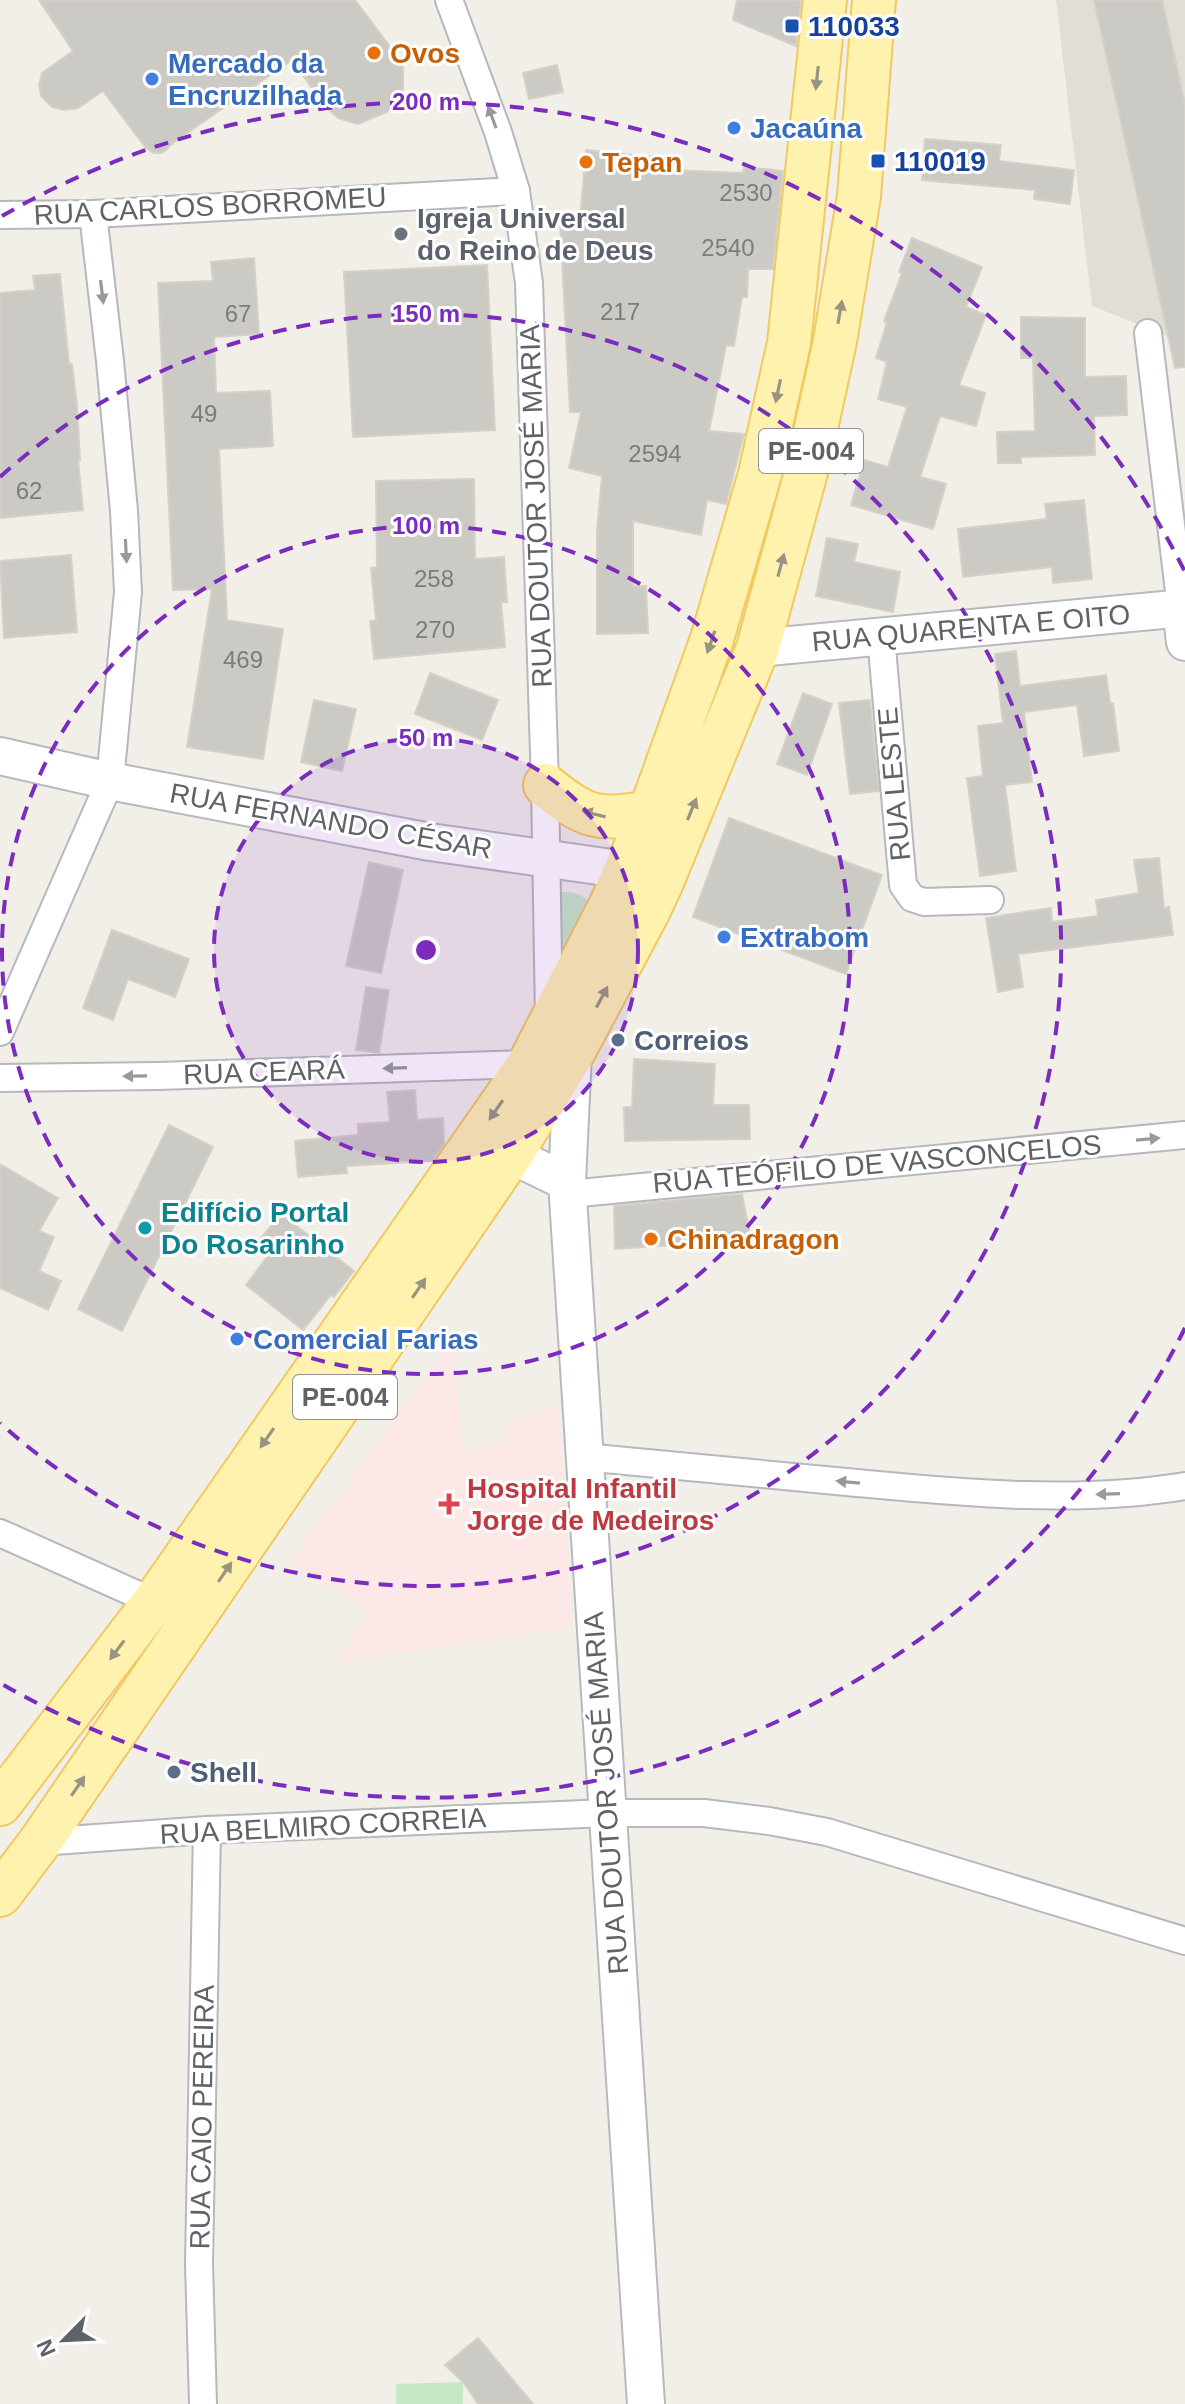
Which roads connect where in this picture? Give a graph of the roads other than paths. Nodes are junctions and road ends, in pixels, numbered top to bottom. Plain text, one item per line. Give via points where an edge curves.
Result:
1 (449, 0) edge
2 (825, 0) edge
3 (874, 0) edge
4 (516, 191) junction
5 (93, 214) junction
6 (0, 215) edge
7 (1148, 333) dead end
8 (1184, 619) edge
9 (881, 637) junction
10 (758, 648) junction
11 (0, 756) edge
12 (110, 781) junction
13 (545, 785) junction
14 (650, 812) junction
15 (546, 857) junction
16 (644, 876) junction
17 (990, 900) dead end
18 (0, 1032) edge
19 (561, 1039) junction
20 (529, 1064) junction
21 (0, 1078) edge
22 (1185, 1135) edge
23 (511, 1155) junction
24 (568, 1188) junction
25 (584, 1457) junction
26 (1185, 1486) edge
27 (0, 1533) edge
28 (154, 1602) junction
29 (0, 1804) edge
30 (607, 1813) junction
31 (207, 1830) junction
32 (40, 1842) junction
33 (0, 1895) edge
34 (1185, 1941) edge
35 (203, 2404) edge
36 (646, 2404) edge

4 -> 1 street, RUA DOUTOR JOSÉ MARIA
2 -> 14 main road, PE-004 via 789,343 760,474 717,624
10 -> 3 main road, PE-004 via 835,341 859,196
4 - 5 street, RUA CARLOS BORROMEU
4 - 13 street, RUA DOUTOR JOSÉ MARIA via 529,283
5 - 6 street, RUA CARLOS BORROMEU
5 -> 12 street via 128,592
7 - 8 street
8 - 9 street, RUA QUARENTA E OITO
9 - 10 street, RUA QUARENTA E OITO
9 - 17 street, RUA LESTE via 903,885 912,898 924,902
16 -> 10 main road, PE-004
11 - 12 street, RUA FERNANDO CÉSAR
12 - 15 street, RUA FERNANDO CÉSAR via 430,842
12 - 18 street
14 -> 13 main road via 592,816
13 - 15 street, RUA DOUTOR JOSÉ MARIA
14 - 16 main road, PE-004
15 - 16 street, RUA FERNANDO CÉSAR
15 - 19 street, RUA DOUTOR JOSÉ MARIA
16 - 19 main road, PE-004
19 - 20 main road, PE-004
19 - 23 main road, PE-004
19 - 24 street, RUA DOUTOR JOSÉ MARIA
20 -> 21 street, RUA CEARÁ
20 -> 28 main road, PE-004
24 -> 22 street, RUA TEÓFILO DE VASCONCELOS
23 - 24 street
32 -> 23 main road, PE-004
24 - 25 street, RUA DOUTOR JOSÉ MARIA
26 -> 25 street via 1040,1496
25 - 30 street, RUA DOUTOR JOSÉ MARIA
27 - 28 street
28 -> 29 main road, PE-004
30 - 31 street, RUA BELMIRO CORREIA
30 - 34 street, RUA BELMIRO CORREIA via 704,1813 827,1832
30 - 36 street, RUA DOUTOR JOSÉ MARIA
31 - 32 street, RUA BELMIRO CORREIA
31 - 35 street, RUA CAIO PEREIRA via 199,2264
32 - 33 main road, PE-004

